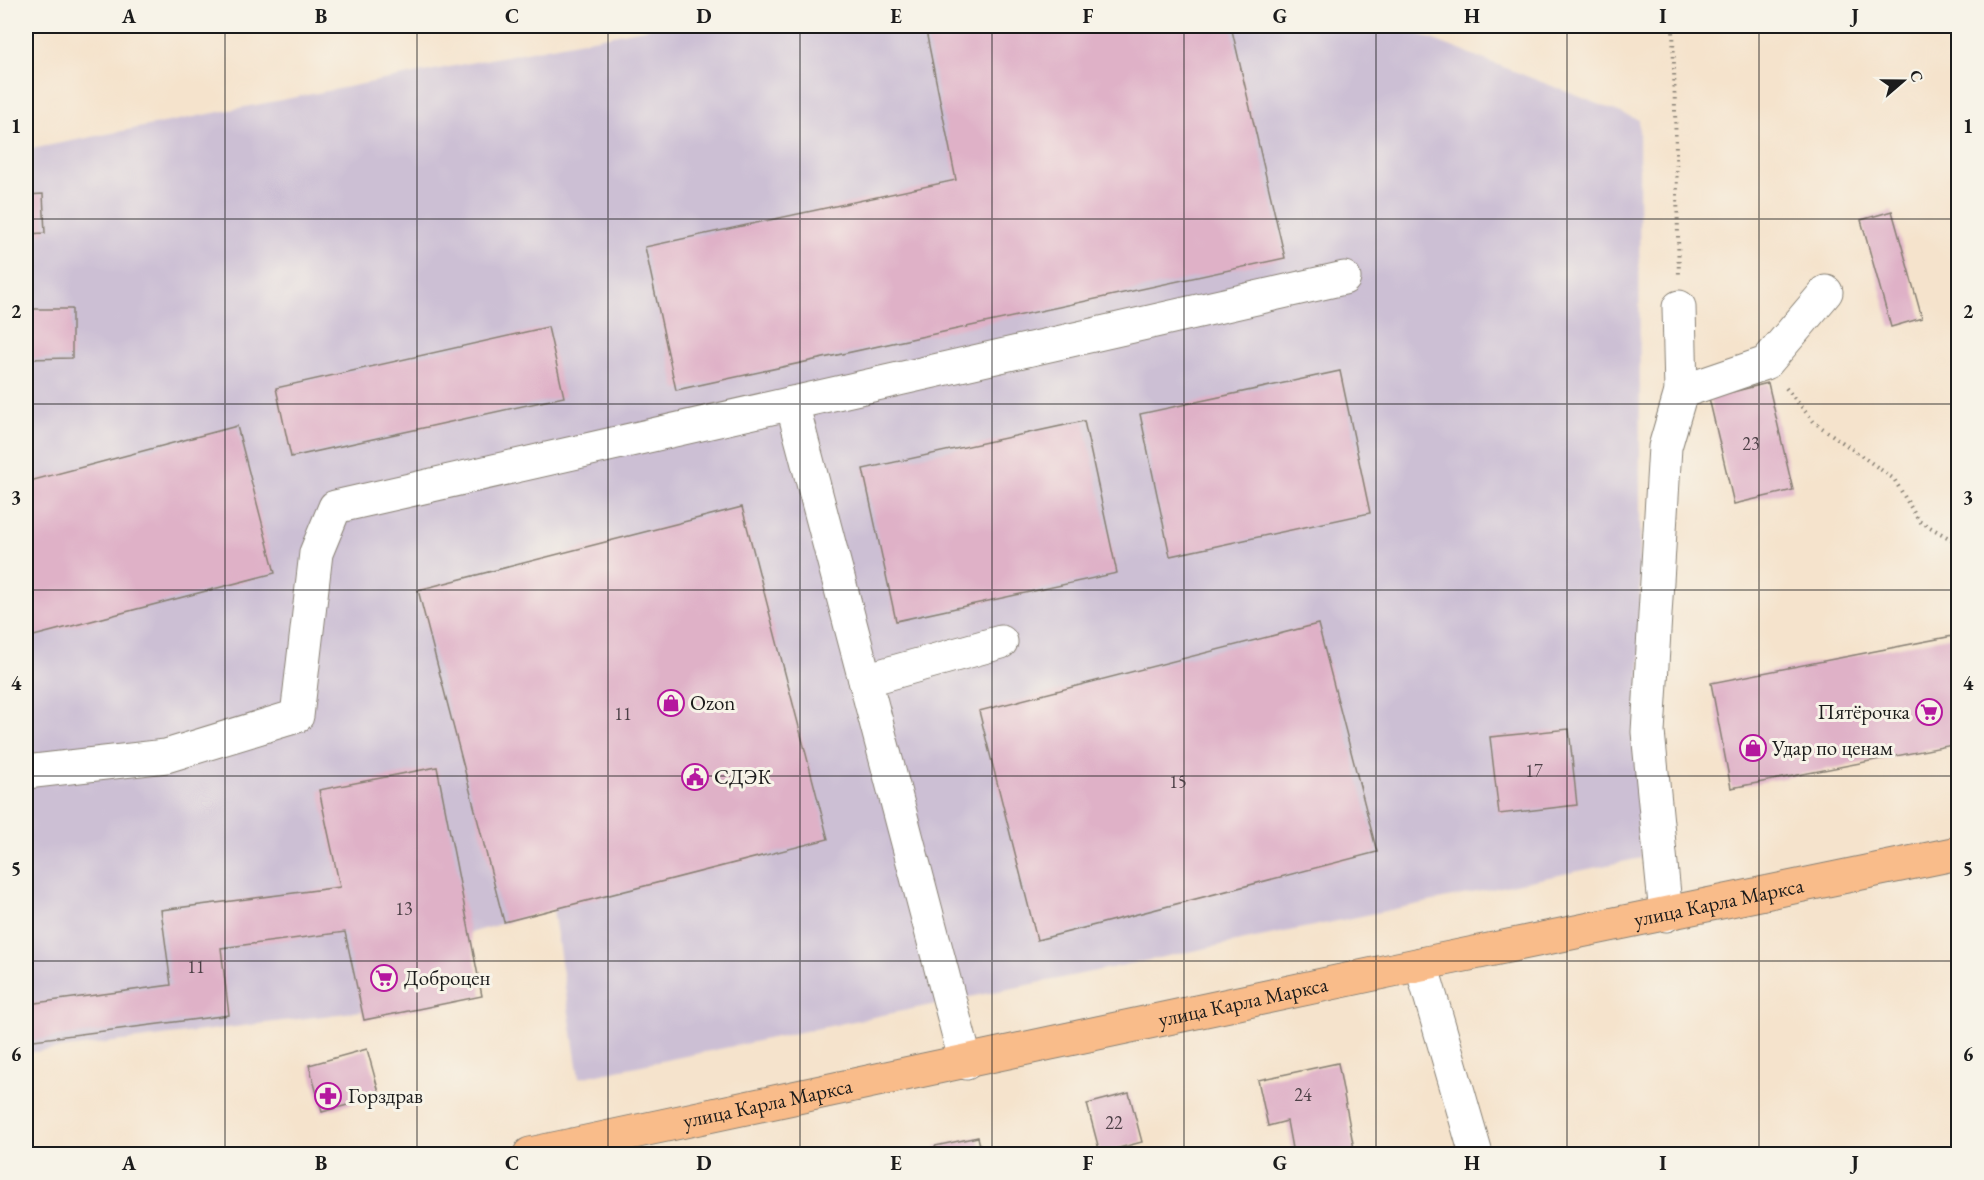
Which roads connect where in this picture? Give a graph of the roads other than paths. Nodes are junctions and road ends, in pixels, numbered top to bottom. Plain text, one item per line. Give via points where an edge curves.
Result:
1 (1344, 278) dead end
2 (1826, 292) dead end
3 (1679, 307) road end
4 (1681, 392) junction
5 (792, 403) junction
6 (1001, 642) dead end
7 (865, 680) junction
8 (26, 772) edge
9 (1959, 853) edge
10 (1666, 915) junction
11 (1421, 964) junction
12 (966, 1063) junction
13 (530, 1155) edge
14 (1476, 1155) edge

1 - 5 street
2 - 4 street via 1766,363
3 - 4 street
4 - 10 street via 1665,447 1648,732
5 - 7 street
5 - 8 street via 335,507 316,553 297,716 166,756
6 - 7 street
7 - 12 street
9 - 10 main road, улица Карла Маркса
10 - 11 main road, улица Карла Маркса
11 - 12 main road, улица Карла Маркса
11 - 14 street
12 - 13 main road, улица Карла Маркса

